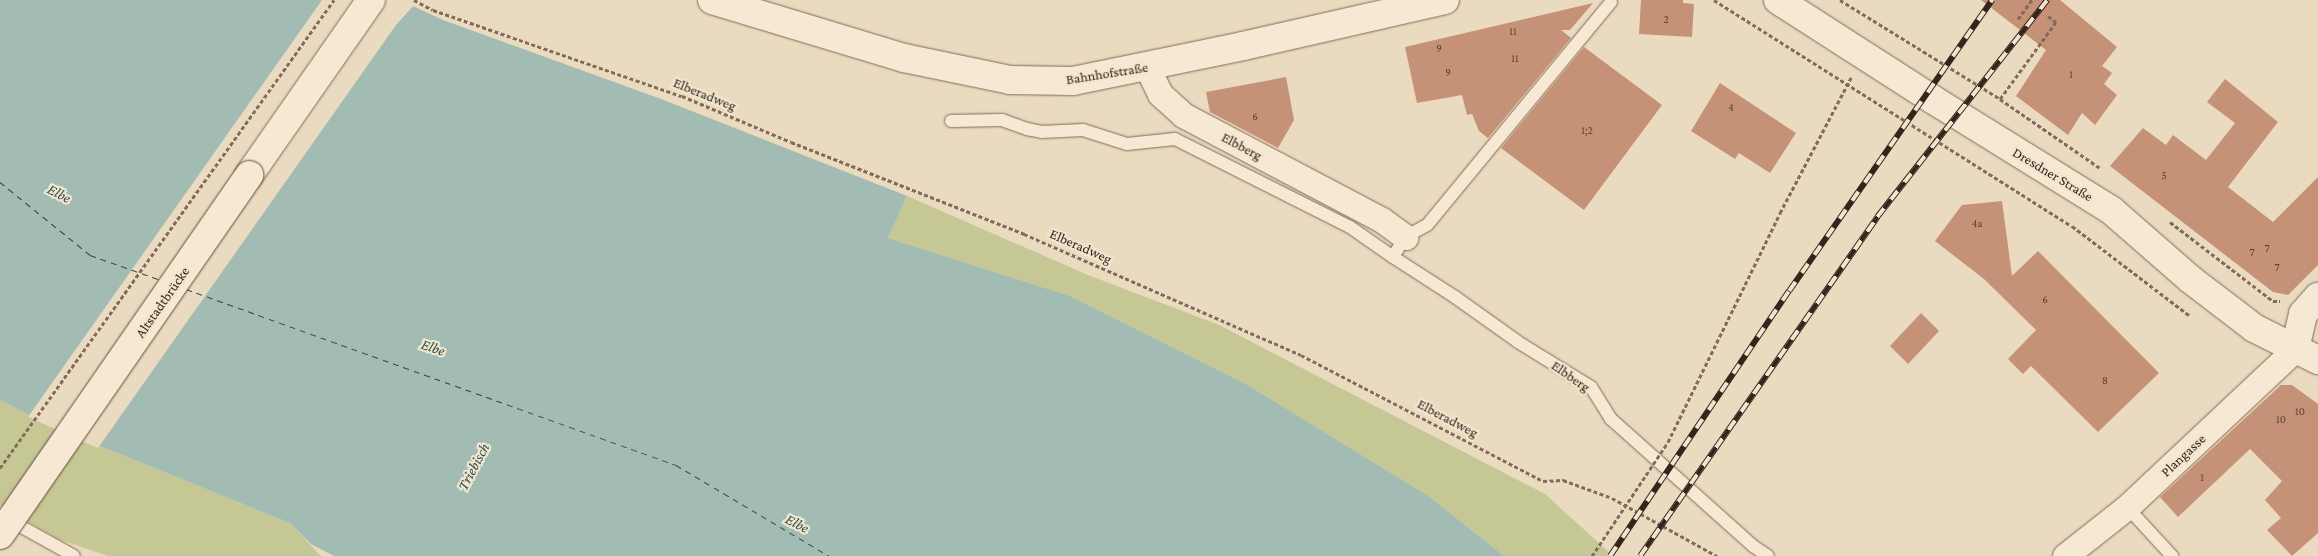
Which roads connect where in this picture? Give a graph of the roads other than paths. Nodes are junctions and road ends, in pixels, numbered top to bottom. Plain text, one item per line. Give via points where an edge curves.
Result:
1 (371, 0) edge
2 (712, 0) edge
3 (1445, 0) edge
4 (1778, 0) edge
5 (1611, 2) dead end
6 (1147, 67) junction
7 (950, 120) dead end
8 (1399, 247) junction
9 (2310, 305) edge
10 (2307, 354) edge
11 (2127, 507) junction
12 (0, 514) edge
13 (0, 536) edge
14 (74, 556) edge
15 (1768, 556) edge
16 (2065, 556) edge
17 (2172, 556) edge

1 - 13 main road, Altstadtbrücke, bridge
2 - 6 main road, Bahnhofstraße via 904,58 1010,80 1073,81
3 - 6 main road, Bahnhofstraße
4 - 10 main road, Dresdner Straße via 2111,210 2229,310 2254,328
5 - 8 lane via 1427,225
6 - 8 street, Elbberg via 1160,94 1183,115 1382,220
7 - 8 lane via 1002,120 1042,132 1083,130 1127,144 1175,139 1350,227
8 - 15 lane, Elbberg via 1456,297 1518,342 1591,388 1611,419
9 - 10 main road
10 - 11 street, Plangasse
11 - 16 street, Plangasse
11 - 17 lane
12 - 14 lane

